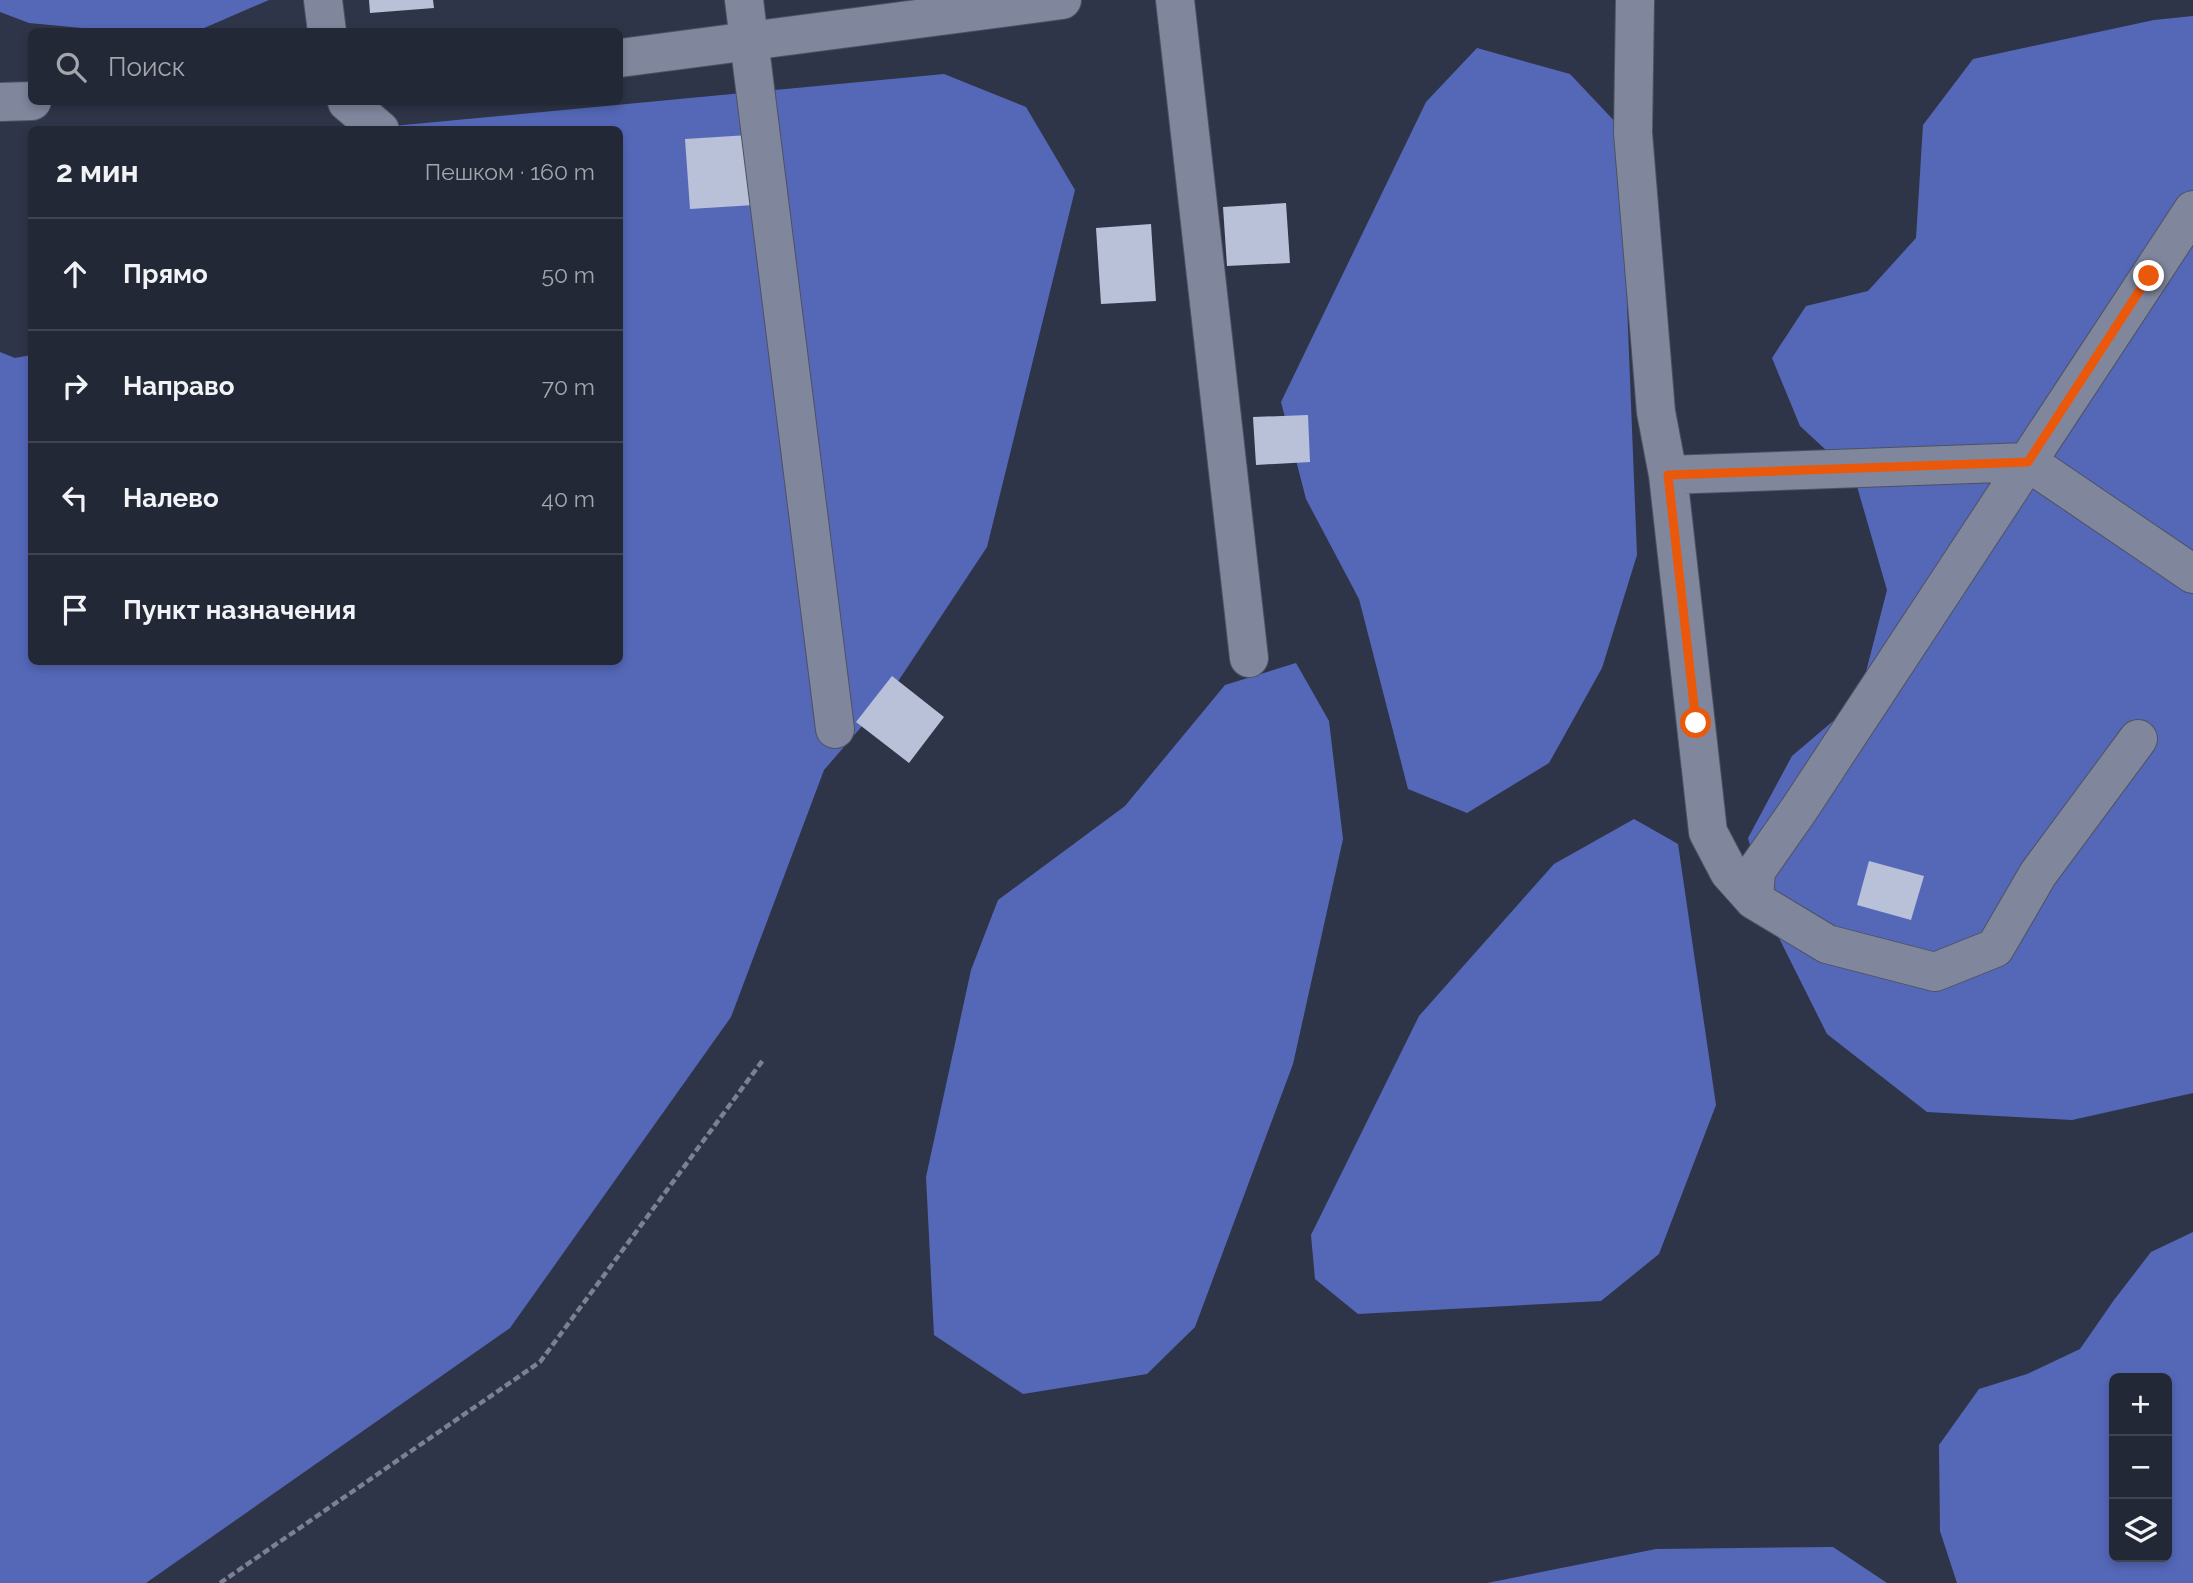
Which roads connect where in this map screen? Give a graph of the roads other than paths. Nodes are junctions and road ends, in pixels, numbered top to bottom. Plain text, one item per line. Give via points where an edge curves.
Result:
1 (323, 0) edge
2 (744, 0) edge
3 (1062, 0) edge
4 (1175, 0) edge
5 (1635, 0) edge
6 (326, 28) edge
7 (749, 42) junction
8 (623, 58) edge
9 (0, 102) edge
10 (28, 102) edge
11 (351, 105) edge
12 (375, 126) edge
13 (2193, 210) edge
14 (2028, 462) junction
15 (1668, 475) junction
16 (2193, 574) edge
17 (1249, 658) dead end
18 (835, 729) dead end
19 (2138, 739) dead end
20 (1754, 900) junction

1 - 6 street
2 - 7 street
3 - 7 street
4 - 17 street
5 - 15 street via 1633,133 1656,412
7 - 8 street
7 - 18 street
9 - 10 street
11 - 12 street
13 - 14 street
14 - 15 street
14 - 16 street
14 - 20 street via 1756,871
15 - 20 street via 1708,832 1729,872
19 - 20 street via 2038,874 1994,948 1935,972 1827,943

